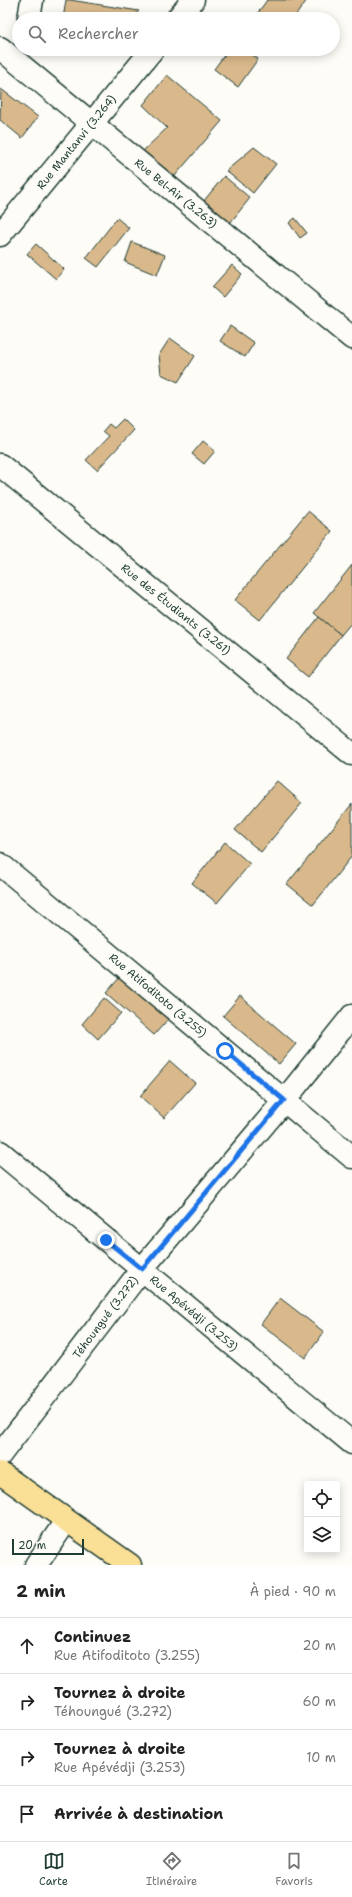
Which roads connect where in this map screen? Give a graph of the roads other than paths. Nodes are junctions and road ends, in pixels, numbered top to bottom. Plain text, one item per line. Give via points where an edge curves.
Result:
1 (32, 0) edge
2 (193, 0) edge
3 (30, 12) edge
4 (183, 12) edge
5 (0, 48) edge
6 (12, 53) edge
7 (147, 56) edge
8 (23, 58) edge
9 (91, 124) junction
10 (0, 236) edge
11 (352, 338) edge
12 (0, 465) edge
13 (352, 754) edge
14 (0, 864) edge
15 (352, 1016) edge
16 (284, 1100) junction
17 (0, 1152) edge
18 (352, 1157) edge
19 (142, 1269) junction
20 (352, 1443) edge
21 (0, 1455) edge
22 (0, 1473) edge
23 (66, 1521) junction
24 (36, 1565) edge
25 (130, 1565) edge

1 - 3 street
2 - 4 street
5 - 6 street, Rue Bel-Air (3.263)
7 - 9 street, Rue Mantanvi (3.264)
8 - 9 street, Rue Bel-Air (3.263)
9 - 10 street, Rue Mantanvi (3.264)
9 - 11 street, Rue Bel-Air (3.263)
12 - 13 street, Rue des Étudiants (3.261)
14 - 16 street, Rue Atifoditoto (3.255)
15 - 16 street, Téhoungué (3.272)
16 - 18 street, Rue Atifoditoto (3.255)
16 - 19 street, Téhoungué (3.272)
17 - 19 street, Rue Apévédji (3.253)
19 - 20 street, Rue Apévédji (3.253)
19 - 21 street, Téhoungué (3.272)
22 - 23 main road
23 - 24 street
23 - 25 main road

